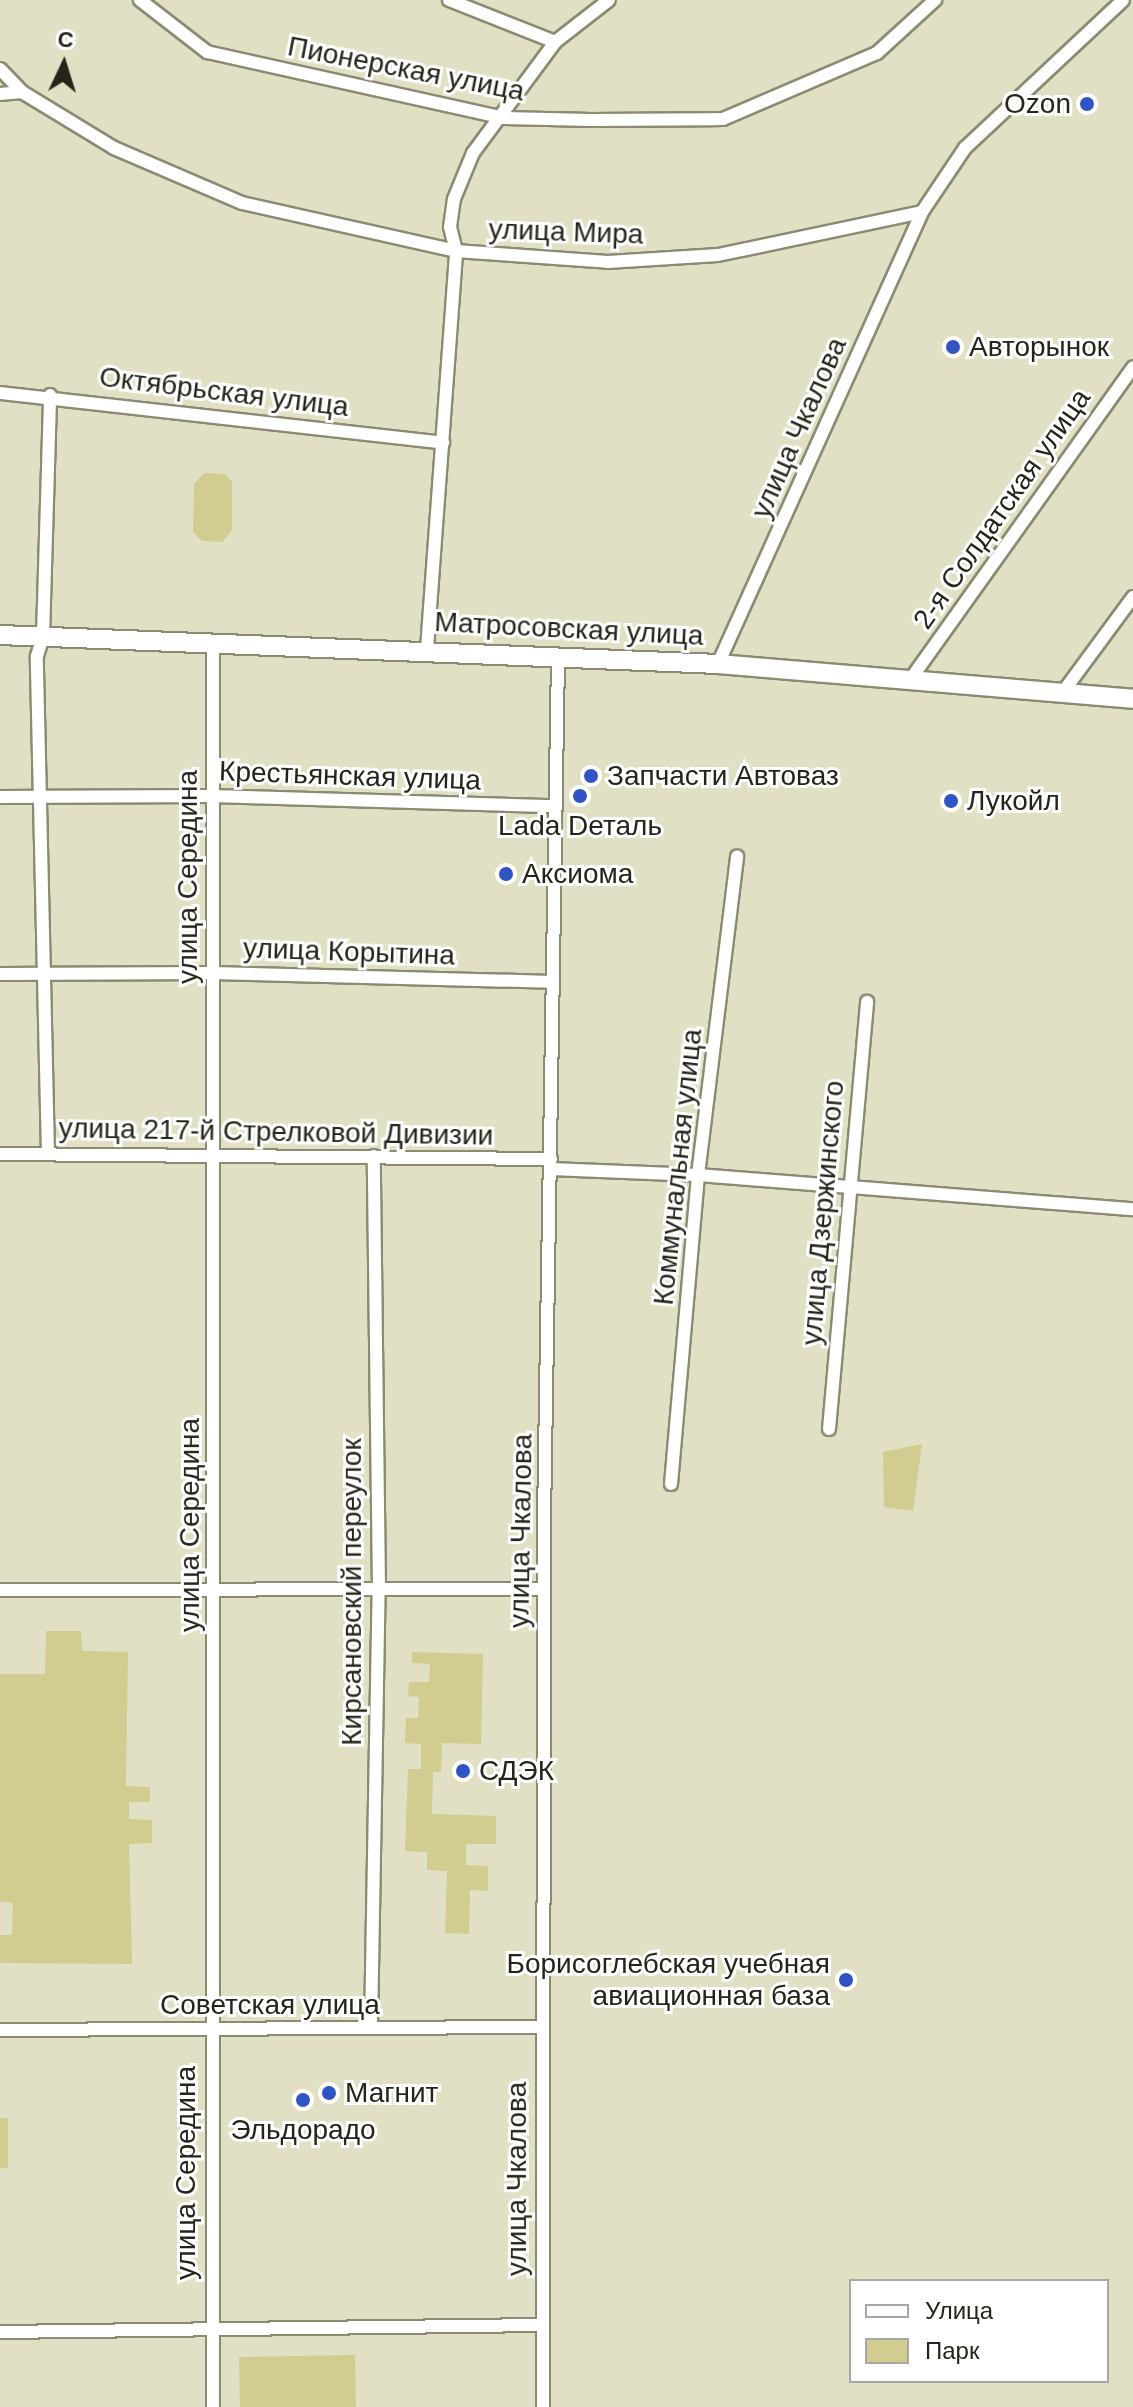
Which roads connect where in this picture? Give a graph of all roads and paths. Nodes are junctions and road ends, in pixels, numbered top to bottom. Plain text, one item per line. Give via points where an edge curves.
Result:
1 (140, 0) edge
2 (449, 0) edge
3 (609, 0) edge
4 (935, 0) edge
5 (1123, 0) edge
6 (555, 42) junction
7 (0, 69) edge
8 (22, 92) junction
9 (0, 94) edge
10 (504, 118) junction
11 (922, 212) junction
12 (456, 251) junction
13 (1133, 367) edge
14 (0, 393) edge
15 (50, 395) junction
16 (443, 443) junction
17 (1133, 597) edge
18 (0, 635) edge
19 (43, 636) junction
20 (213, 642) junction
21 (427, 649) junction
22 (558, 655) junction
23 (718, 664) junction
24 (910, 680) junction
25 (1063, 692) junction
26 (1133, 699) edge
27 (42, 796) junction
28 (211, 796) junction
29 (0, 797) edge
30 (555, 806) junction
31 (737, 856) dead end
32 (213, 973) junction
33 (0, 974) edge
34 (44, 974) junction
35 (552, 982) junction
36 (867, 1002) dead end
37 (0, 1154) edge
38 (48, 1154) junction
39 (211, 1154) junction
40 (374, 1156) junction
41 (551, 1164) junction
42 (698, 1175) junction
43 (847, 1188) junction
44 (1133, 1209) edge
45 (829, 1429) dead end
46 (671, 1484) dead end
47 (379, 1589) junction
48 (544, 1589) junction
49 (0, 1590) edge
50 (216, 1591) junction
51 (541, 2027) junction
52 (371, 2028) junction
53 (209, 2029) junction
54 (0, 2030) edge
55 (541, 2325) junction
56 (0, 2332) edge
57 (211, 2332) junction
58 (213, 2407) edge
59 (543, 2407) edge

1 - 10 street, Пионерская улица via 207,52
2 - 6 street
3 - 6 street
4 - 10 street, Пионерская улица via 877,53 723,119
5 - 11 street via 965,148
6 - 10 street
7 - 8 street, улица Мира
8 - 9 street
8 - 12 street, улица Мира via 114,148 242,203
10 - 12 street via 473,153 454,199 450,227
11 - 12 street, улица Мира via 718,255 608,262
11 - 23 street, улица Чкалова
12 - 16 street
13 - 24 street, 2-я Солдатская улица
14 - 15 street, Октябрьская улица
15 - 16 street, Октябрьская улица
15 - 19 street
16 - 21 street
17 - 25 street
18 - 19 highway, Матросовская улица
19 - 20 highway, Матросовская улица
19 - 27 street via 37,656
20 - 21 highway, Матросовская улица
20 - 28 street, улица Середина
21 - 22 highway, Матросовская улица
22 - 23 highway, Матросовская улица
22 - 30 street, улица Чкалова
23 - 24 highway, Матросовская улица
24 - 25 highway, Матросовская улица
25 - 26 highway, Матросовская улица
27 - 28 street, Крестьянская улица
27 - 29 street, Крестьянская улица
27 - 34 street
28 - 30 street, Крестьянская улица
28 - 32 street, улица Середина
30 - 35 street, улица Чкалова
31 - 42 street, Коммунальная улица
32 - 34 street, улица Корытина
32 - 35 street, улица Корытина
32 - 39 street, улица Середина
33 - 34 street, улица Корытина
34 - 38 street
35 - 41 street, улица Чкалова
36 - 43 street, улица Дзержинского
37 - 38 street, улица 217-й Стрелковой Дивизии
38 - 39 street, улица 217-й Стрелковой Дивизии
39 - 40 street, улица 217-й Стрелковой Дивизии
39 - 50 street, улица Середина
40 - 41 street, улица 217-й Стрелковой Дивизии
40 - 47 street, Кирсановский переулок
41 - 42 street, улица 217-й Стрелковой Дивизии
41 - 48 street, улица Чкалова
42 - 43 street, улица 217-й Стрелковой Дивизии
42 - 46 street, Коммунальная улица
43 - 44 street, улица 217-й Стрелковой Дивизии
43 - 45 street, улица Дзержинского
47 - 48 street
47 - 50 street
47 - 52 street, Кирсановский переулок
48 - 51 street, улица Чкалова
49 - 50 street
50 - 53 street, улица Середина
51 - 52 street, Советская улица
51 - 55 street, улица Чкалова
52 - 53 street, Советская улица
53 - 54 street, Советская улица
53 - 57 street, улица Середина
55 - 57 street
55 - 59 street, улица Чкалова
56 - 57 street
57 - 58 street, улица Середина

